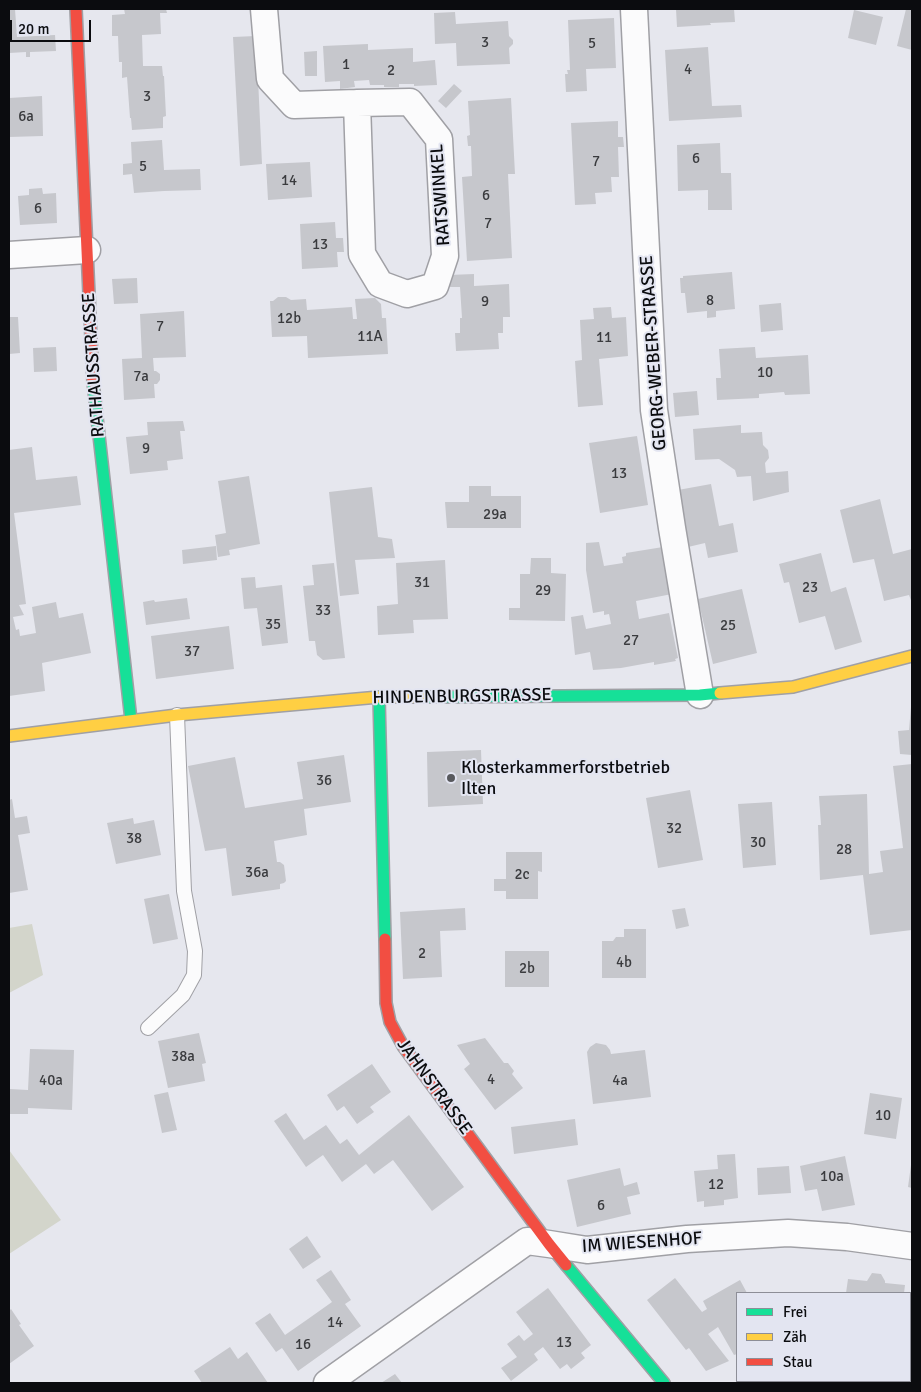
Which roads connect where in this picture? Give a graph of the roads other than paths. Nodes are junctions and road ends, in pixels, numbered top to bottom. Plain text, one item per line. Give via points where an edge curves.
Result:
1 (76, 9) edge
2 (264, 9) edge
3 (634, 9) edge
4 (357, 103) junction
5 (86, 250) junction
6 (9, 255) edge
7 (912, 656) edge
8 (700, 695) junction
9 (379, 696) junction
10 (177, 715) junction
11 (131, 720) junction
12 (9, 736) edge
13 (148, 1028) dead end
14 (549, 1244) junction
15 (912, 1246) edge
16 (328, 1383) edge
17 (664, 1383) edge

1 - 5 street, RATHAUSSTRASSE
2 - 4 street, RATSWINKEL via 270,79 294,104
3 - 8 street, GEORG-WEBER-STRASSE via 654,410
4 - 4 street, RATSWINKEL via 410,102 440,138 444,256 435,286 407,294 380,284 362,254
5 - 6 street
5 - 11 street, RATHAUSSTRASSE via 92,377
7 - 8 street, HINDENBURGSTRASSE via 793,687
8 - 9 street, HINDENBURGSTRASSE
9 - 10 street, HINDENBURGSTRASSE
9 - 14 street, JAHNSTRASSE via 386,1003 390,1022 403,1046
10 - 11 street, HINDENBURGSTRASSE
10 - 13 lane via 184,891 196,951 194,975 183,995
11 - 12 street, HINDENBURGSTRASSE
14 - 15 street, IM WIESENHOF via 587,1250 687,1239 788,1234 847,1237
14 - 16 street, IM WIESENHOF via 527,1241
14 - 17 street, JAHNSTRASSE

